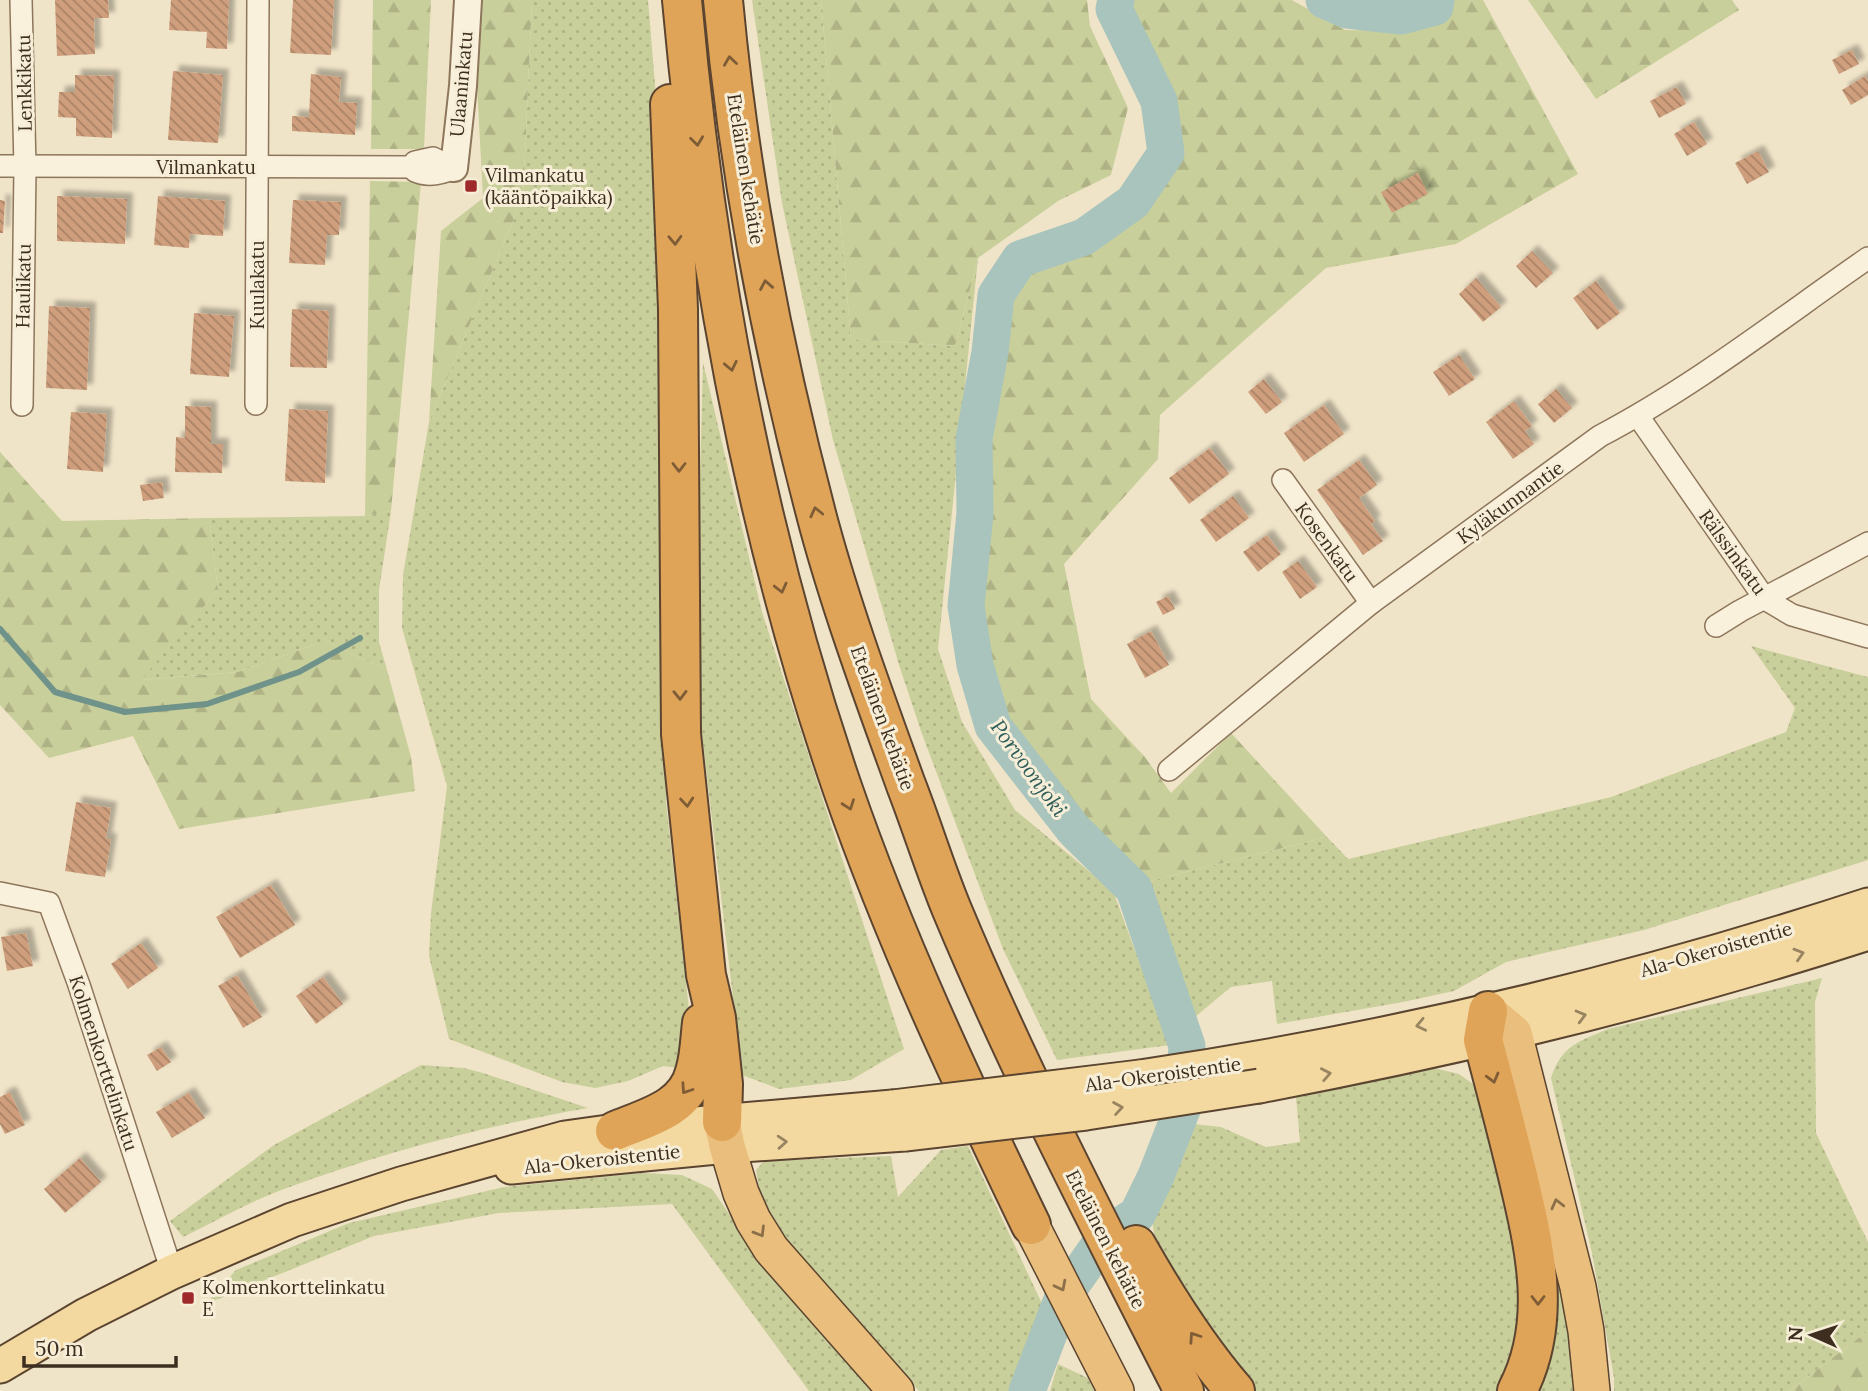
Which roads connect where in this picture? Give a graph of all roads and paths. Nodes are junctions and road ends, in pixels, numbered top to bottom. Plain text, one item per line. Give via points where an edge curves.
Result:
1 (21, 0) edge
2 (258, 0) edge
3 (468, 0) edge
4 (666, 0) edge
5 (682, 0) edge
6 (723, 0) edge
7 (0, 166) edge
8 (25, 167) junction
9 (258, 167) junction
10 (454, 168) joint
11 (1868, 258) edge
12 (256, 404) dead end
13 (22, 405) dead end
14 (1638, 416) junction
15 (1283, 480) dead end
16 (1868, 543) edge
17 (1765, 599) junction
18 (1371, 603) junction
19 (1716, 626) dead end
20 (1868, 637) edge
21 (1169, 770) dead end
22 (0, 893) edge
23 (1868, 905) edge
24 (1868, 933) edge
25 (706, 975) junction
26 (1495, 1028) junction
27 (615, 1130) junction
28 (724, 1134) junction
29 (446, 1172) junction
30 (1031, 1225) joint
31 (172, 1272) junction
32 (1145, 1287) junction
33 (0, 1366) edge
34 (896, 1391) edge
35 (1116, 1391) edge
36 (1184, 1391) edge
37 (1236, 1391) edge
38 (1517, 1391) edge
39 (1592, 1391) edge

1 - 8 street, Lenkkikatu
2 - 9 street
3 - 10 street, Ulaaninkatu
4 -> 25 highway via 678,309 681,734
5 -> 30 highway via 729,359 786,608 877,882 951,1058
32 -> 6 highway, Eteläinen kehätie via 1023,1070 951,908 864,671 819,526 778,352 746,179
7 - 8 street, Vilmankatu
8 - 9 street, Vilmankatu
8 - 13 street, Haulikatu
9 - 10 street, Vilmankatu via 412,167 432,158
9 - 12 street, Kuulakatu
11 - 14 street, Kyläkunnantie
14 - 17 street, Rälssinkatu
14 - 18 street, Kyläkunnantie via 1600,436
15 - 18 street, Kosenkatu
16 - 17 street
17 - 19 street
17 - 20 street, Rälssinkatu via 1792,615
18 - 21 street, Kyläkunnantie
22 - 31 street, Kolmenkorttelinkatu via 49,903
23 - 26 main road, Ala-Okeroistentie via 1699,956
26 -> 24 main road, Ala-Okeroistentie via 1706,982
25 -> 27 highway via 695,1072 689,1088 673,1106
25 - 28 highway via 718,1031
26 - 28 main road, Ala-Okeroistentie, bridge via 1256,1073 1086,1113
26 -> 38 highway via 1538,1273 1538,1322 1528,1370
39 -> 26 highway via 1578,1287
27 - 28 main road, Ala-Okeroistentie
27 - 29 main road, Ala-Okeroistentie via 565,1138
28 - 29 main road, Ala-Okeroistentie via 566,1164
28 -> 34 highway via 741,1193 771,1249
29 - 31 main road, Ala-Okeroistentie via 292,1220
30 -> 35 highway
31 - 33 main road, Ala-Okeroistentie via 86,1315
32 - 36 highway, Eteläinen kehätie
37 -> 32 highway

